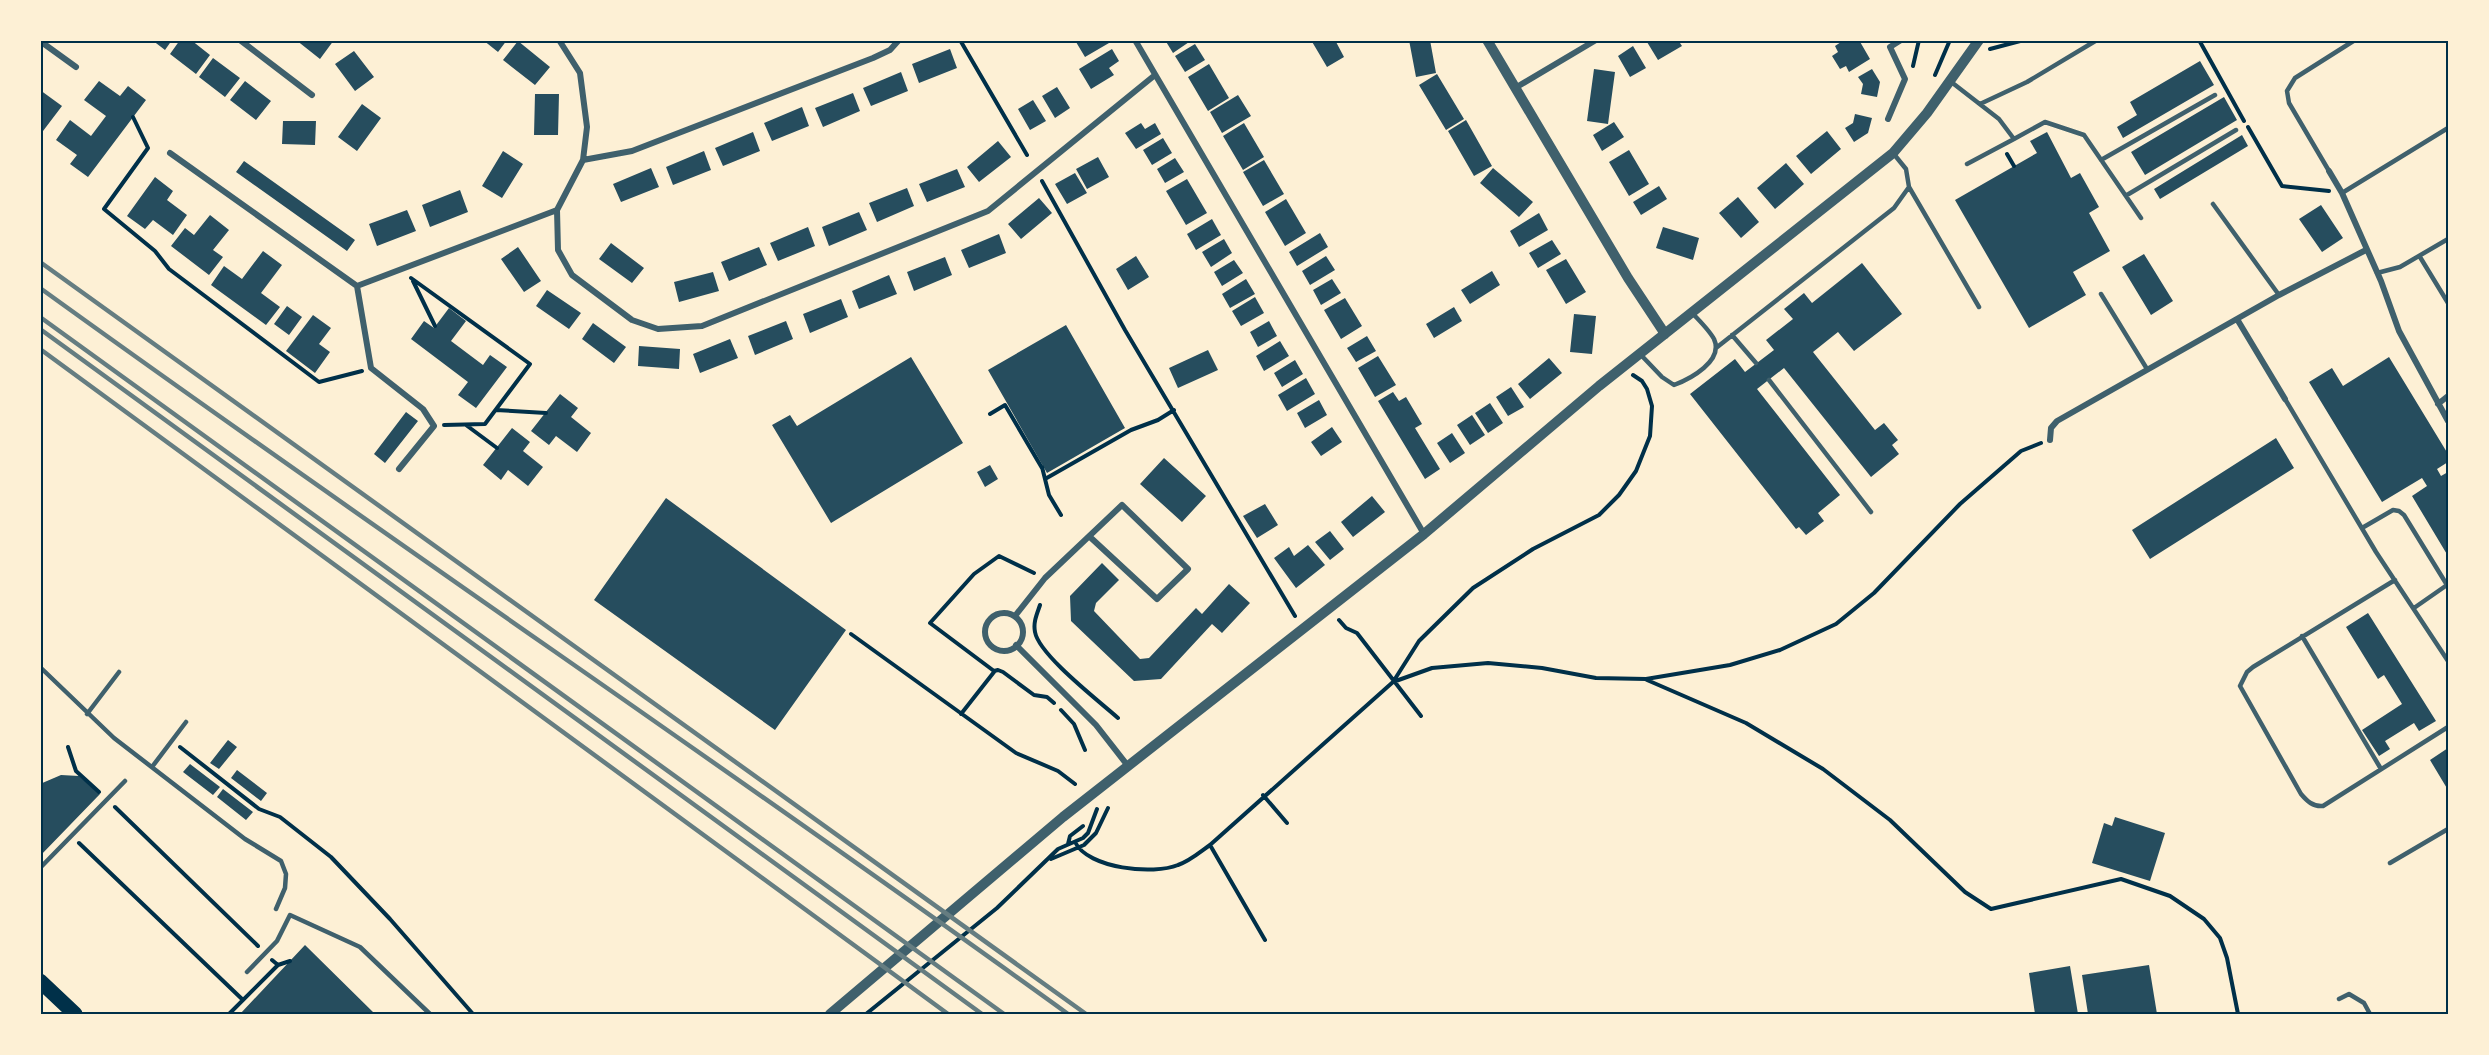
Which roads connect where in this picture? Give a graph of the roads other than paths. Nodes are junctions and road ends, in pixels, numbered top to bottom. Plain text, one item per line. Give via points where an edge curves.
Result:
1 (240, 40) edge
2 (559, 40) edge
3 (899, 40) edge
4 (1135, 40) edge
5 (1487, 40) edge
6 (1596, 40) edge
7 (1885, 40) edge
8 (1901, 40) edge
9 (1978, 40) edge
10 (2097, 40) edge
11 (2355, 40) edge
12 (40, 41) edge
13 (1890, 47) junction
14 (76, 67) dead end
15 (1155, 75) junction
16 (1950, 81) junction
17 (1515, 88) junction
18 (312, 95) dead end
19 (2215, 95) dead end
20 (1980, 104) junction
21 (1888, 119) dead end
22 (2448, 128) edge
23 (2236, 130) dead end
24 (2014, 139) junction
25 (170, 153) dead end
26 (1893, 153) junction
27 (584, 160) junction
28 (2101, 160) junction
29 (1967, 164) dead end
30 (2329, 171) joint
31 (1909, 187) junction
32 (2342, 193) junction
33 (2127, 195) junction
34 (2213, 204) dead end
35 (557, 210) junction
36 (2141, 218) dead end
37 (2448, 239) edge
38 (2366, 250) junction
39 (2420, 257) junction
40 (2377, 273) junction
41 (357, 286) junction
42 (2101, 294) dead end
43 (2279, 295) junction
44 (2448, 303) edge
45 (1979, 308) dead end
46 (1692, 313) junction
47 (2237, 319) junction
48 (1665, 334) junction
49 (1732, 335) junction
50 (1716, 348) junction
51 (1640, 354) junction
52 (1756, 363) dead end
53 (2147, 369) junction
54 (1769, 380) dead end
55 (2448, 396) edge
56 (2285, 399) joint
57 (2438, 404) junction
58 (2448, 421) edge
59 (2050, 440) road end
60 (399, 469) dead end
61 (1871, 512) dead end
62 (2362, 528) junction
63 (1424, 534) junction
64 (1090, 537) junction
65 (2395, 580) junction
66 (2414, 609) junction
67 (1015, 616) junction
68 (2302, 636) junction
69 (1016, 645) junction
70 (2448, 661) edge
71 (40, 667) edge
72 (119, 672) dead end
73 (87, 714) junction
74 (186, 722) dead end
75 (2448, 727) edge
76 (1128, 766) junction
77 (152, 767) junction
78 (2381, 769) junction
79 (125, 781) dead end
80 (2448, 829) edge
81 (2390, 863) dead end
82 (40, 868) edge
83 (276, 909) dead end
84 (247, 972) dead end
85 (40, 981) edge
86 (2339, 999) dead end
87 (75, 1014) edge
88 (430, 1014) edge
89 (830, 1014) edge
90 (2370, 1014) edge

1 - 18 street
2 - 27 street via 580,73 587,127
3 - 27 street via 890,50 873,58 632,151
4 - 15 street
5 - 17 street
6 - 17 street
7 - 13 street
8 - 13 street
9 - 16 street
10 - 20 lane via 2027,82
11 - 30 lane via 2295,78 2287,91 2289,103
12 - 14 street
13 - 21 street via 1905,79
15 - 35 street via 988,210 702,326 658,329 632,320 572,276 558,250
15 - 63 street
16 - 20 lane
16 - 26 street
17 - 48 street
19 - 28 lane
20 - 24 lane via 1999,118
22 - 32 lane
23 - 33 lane
24 - 28 lane via 2045,122 2084,135
24 - 29 lane
25 - 41 street
26 - 31 lane via 1906,170
26 - 46 street
27 - 35 street
28 - 33 lane
30 - 32 street
31 - 45 lane
31 - 49 lane via 1894,207
32 - 38 street
33 - 36 lane
34 - 43 lane
35 - 41 street
37 - 39 lane
38 - 40 street
38 - 43 street
39 - 40 lane
39 - 44 lane
40 - 57 street via 2399,331
41 - 60 street via 371,368 423,409 434,426
42 - 53 lane
43 - 47 street
46 - 48 street
46 - 50 lane via 1713,338
47 - 53 street
47 - 56 street
48 - 51 street
49 - 50 lane
49 - 52 lane
50 - 51 lane via 1710,361 1690,378 1674,385
51 - 63 street
53 - 59 street via 2057,421 2051,428
54 - 61 lane
55 - 57 street
56 - 62 lane
57 - 58 street
62 - 65 lane
62 - 66 lane via 2393,510 2404,515 2447,585
63 - 76 street
64 - 64 street via 1122,505 1188,569 1157,599
64 - 67 street via 1045,578
65 - 66 lane
65 - 68 lane
66 - 70 lane
67 - 69 street via 1023,631
67 - 69 street via 994,616 986,625 985,636 997,649 1009,650
68 - 78 lane
68 - 78 lane via 2253,667 2240,686 2301,794 2313,805 2323,806
69 - 76 street via 1096,725
71 - 73 lane
72 - 73 lane
73 - 77 lane
74 - 77 lane
75 - 78 lane
76 - 89 street
77 - 83 lane via 244,839 281,861 286,874 285,888
79 - 82 lane
80 - 81 lane
84 - 88 lane via 277,941 290,915 360,947
85 - 87 main road
86 - 90 lane via 2349,994 2364,1003

